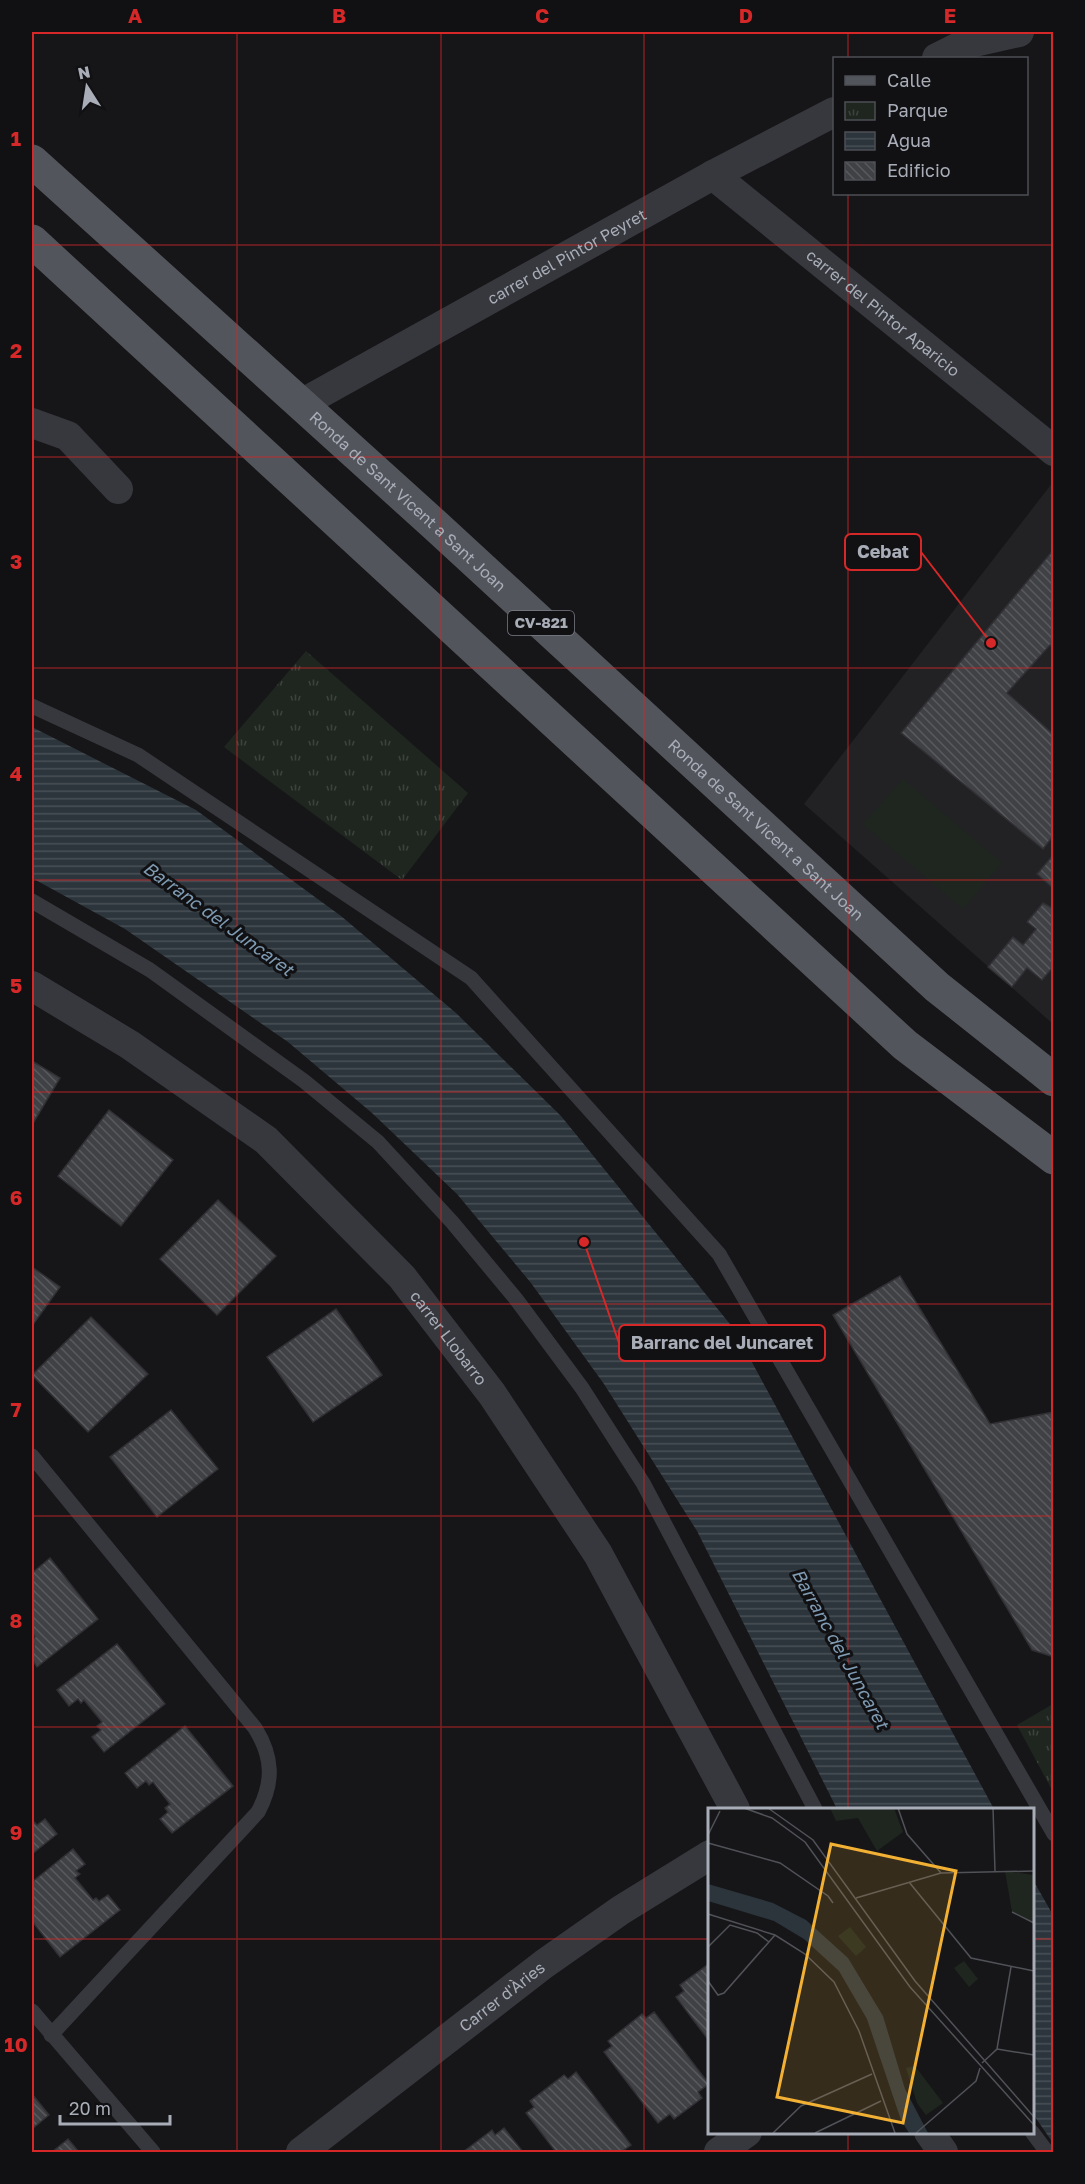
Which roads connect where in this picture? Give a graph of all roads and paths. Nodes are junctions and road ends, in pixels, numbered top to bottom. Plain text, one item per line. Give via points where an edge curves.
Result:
1 (1019, 32) edge
2 (960, 38) edge
3 (938, 57) edge
4 (833, 113) edge
5 (32, 161) edge
6 (713, 175) junction
7 (32, 240) edge
8 (301, 404) junction
9 (32, 423) edge
10 (1053, 451) edge
11 (118, 489) dead end
12 (32, 706) edge
13 (32, 901) edge
14 (32, 986) edge
15 (1053, 1080) edge
16 (1053, 1158) edge
17 (32, 1456) edge
18 (734, 1808) edge
19 (814, 1808) edge
20 (1053, 1834) edge
21 (708, 1856) edge
22 (32, 2011) edge
23 (51, 2035) junction
24 (746, 2133) edge
25 (930, 2133) edge
26 (1033, 2133) edge
27 (153, 2152) edge
28 (301, 2152) edge
29 (719, 2152) edge
30 (943, 2152) edge
31 (1047, 2152) edge

1 - 2 street
2 - 3 street
4 - 6 street, carrer del Pintor Peyret
5 - 8 main road, Ronda de Sant Vicent a Sant Joan / CV-821
6 - 8 street, carrer del Pintor Peyret
6 - 10 street, carrer del Pintor Aparicio
7 - 16 main road via 905,1045
8 - 15 main road, Ronda de Sant Vicent a Sant Joan / CV-821 via 937,987
9 - 11 street via 68,436
12 - 20 lane via 138,755 471,978 719,1254
13 - 19 lane via 150,970 304,1081 378,1142 452,1222 582,1388 644,1483
14 - 18 street, carrer Llobarro via 130,1044 266,1140 402,1277 492,1394 598,1554
17 - 23 lane via 255,1728 266,1746 271,1771 258,1812
21 - 28 street, Carrer d'Àries via 544,1964
22 - 23 lane
23 - 27 lane
24 - 29 street
25 - 30 street
26 - 31 lane

